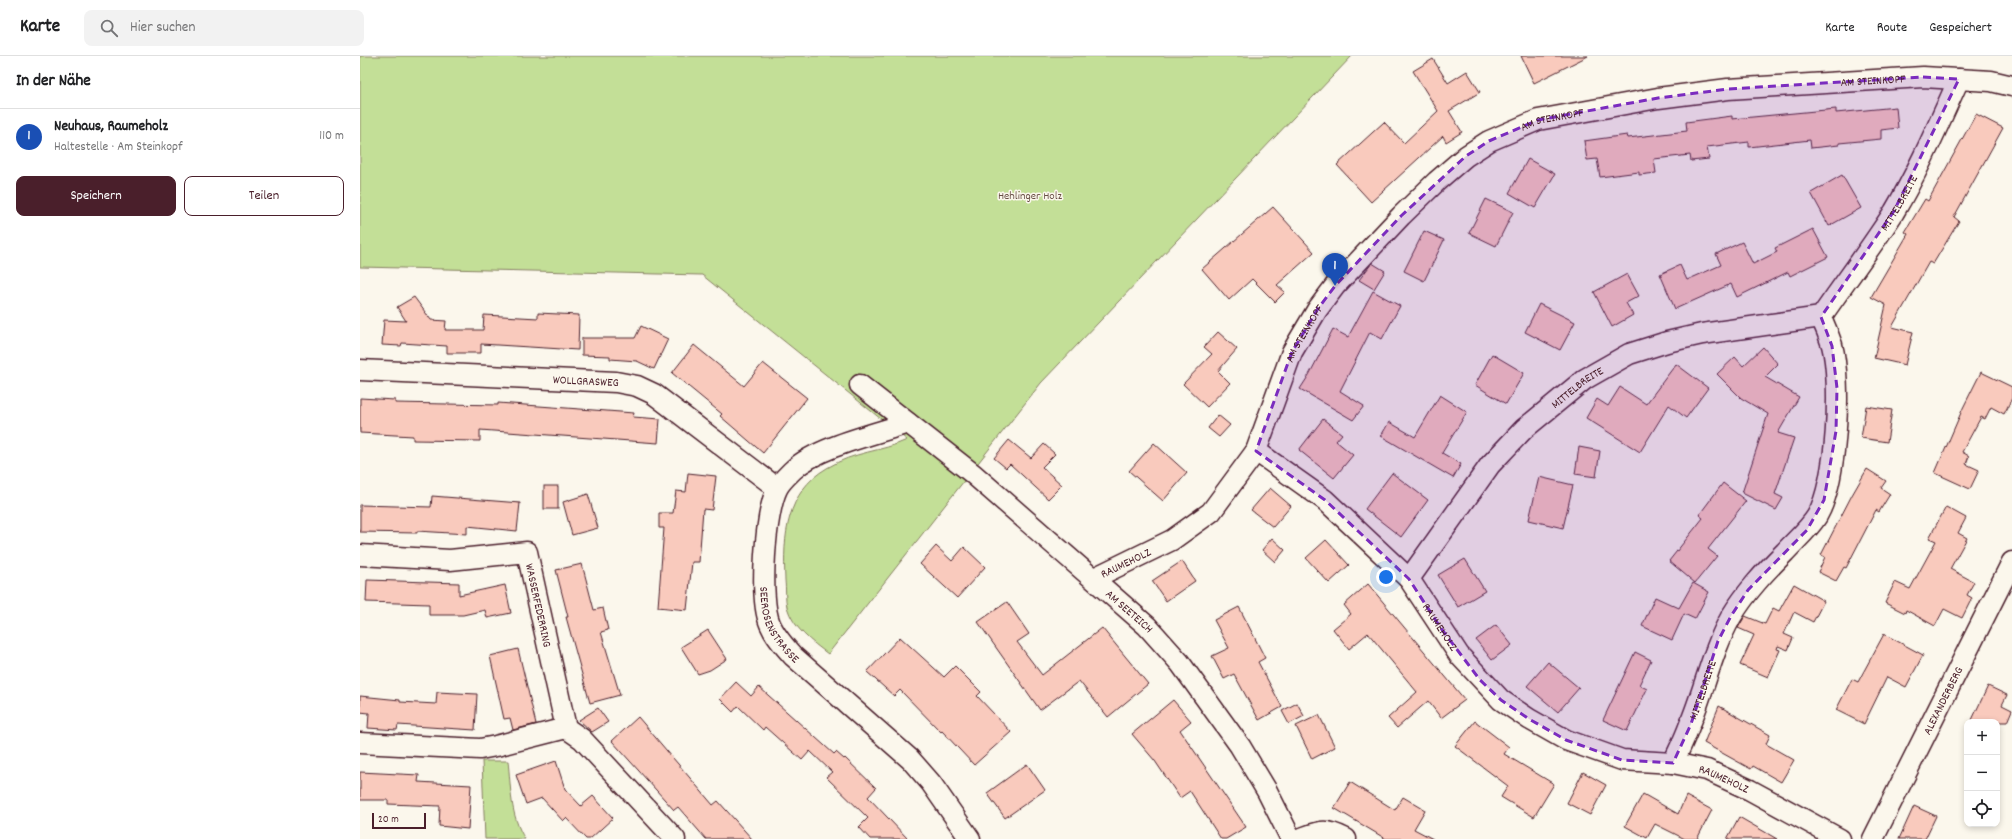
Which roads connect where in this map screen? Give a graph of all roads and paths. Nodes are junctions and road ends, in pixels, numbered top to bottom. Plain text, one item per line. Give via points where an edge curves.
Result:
1 (1960, 79) junction
2 (2012, 86) edge
3 (1821, 317) junction
4 (360, 370) edge
5 (860, 385) dead end
6 (908, 423) junction
7 (1256, 451) junction
8 (777, 488) junction
9 (360, 555) edge
10 (2012, 562) edge
11 (1094, 578) junction
12 (1409, 579) junction
13 (566, 728) junction
14 (360, 743) edge
15 (1673, 763) junction
16 (675, 839) edge
17 (970, 839) edge
18 (1291, 839) edge
19 (1299, 839) edge
20 (1346, 839) edge
21 (1840, 839) edge
22 (1873, 839) edge

1 - 2 street, AM STEINKOPF via 1991,81
1 - 3 street, MITTELBREITE via 1894,211
1 - 7 street, AM STEINKOPF via 1923,77 1837,82 1728,89 1658,98 1538,120 1489,141 1466,156 1422,196 1335,286 1292,352
3 - 12 street, MITTELBREITE via 1702,334 1667,342 1629,354 1585,379 1524,429 1490,465
3 - 15 street, MITTELBREITE via 1832,346 1837,388 1836,431 1824,500 1818,515 1807,530 1748,590 1731,616 1718,641 1690,724
4 - 8 street, WOLLGRASWEG via 616,382 637,386 654,394
5 - 6 street, AM SEETEICH
6 - 8 street, SEEROSENSTRASSE via 814,455 793,469
6 - 11 street, AM SEETEICH via 972,473
7 - 11 street, RAUMEHOLZ via 1211,512 1194,526 1172,540
7 - 12 street, RAUMEHOLZ via 1325,500
8 - 17 street, SEEROSENSTRASSE via 770,510 763,586 770,624 779,640 793,656 910,759 931,783
9 - 13 street, WASSERFEDERRING via 450,560 527,552
10 - 22 street, ALEXANDERBERG
11 - 18 street, AM SEETEICH via 1147,626 1208,698 1263,784
12 - 15 street, RAUMEHOLZ via 1459,655 1501,700 1529,720 1566,740 1622,760
13 - 14 street via 480,749
13 - 16 street via 582,739
15 - 21 street, RAUMEHOLZ via 1707,770 1750,790
19 - 20 street via 1319,831 1331,832

